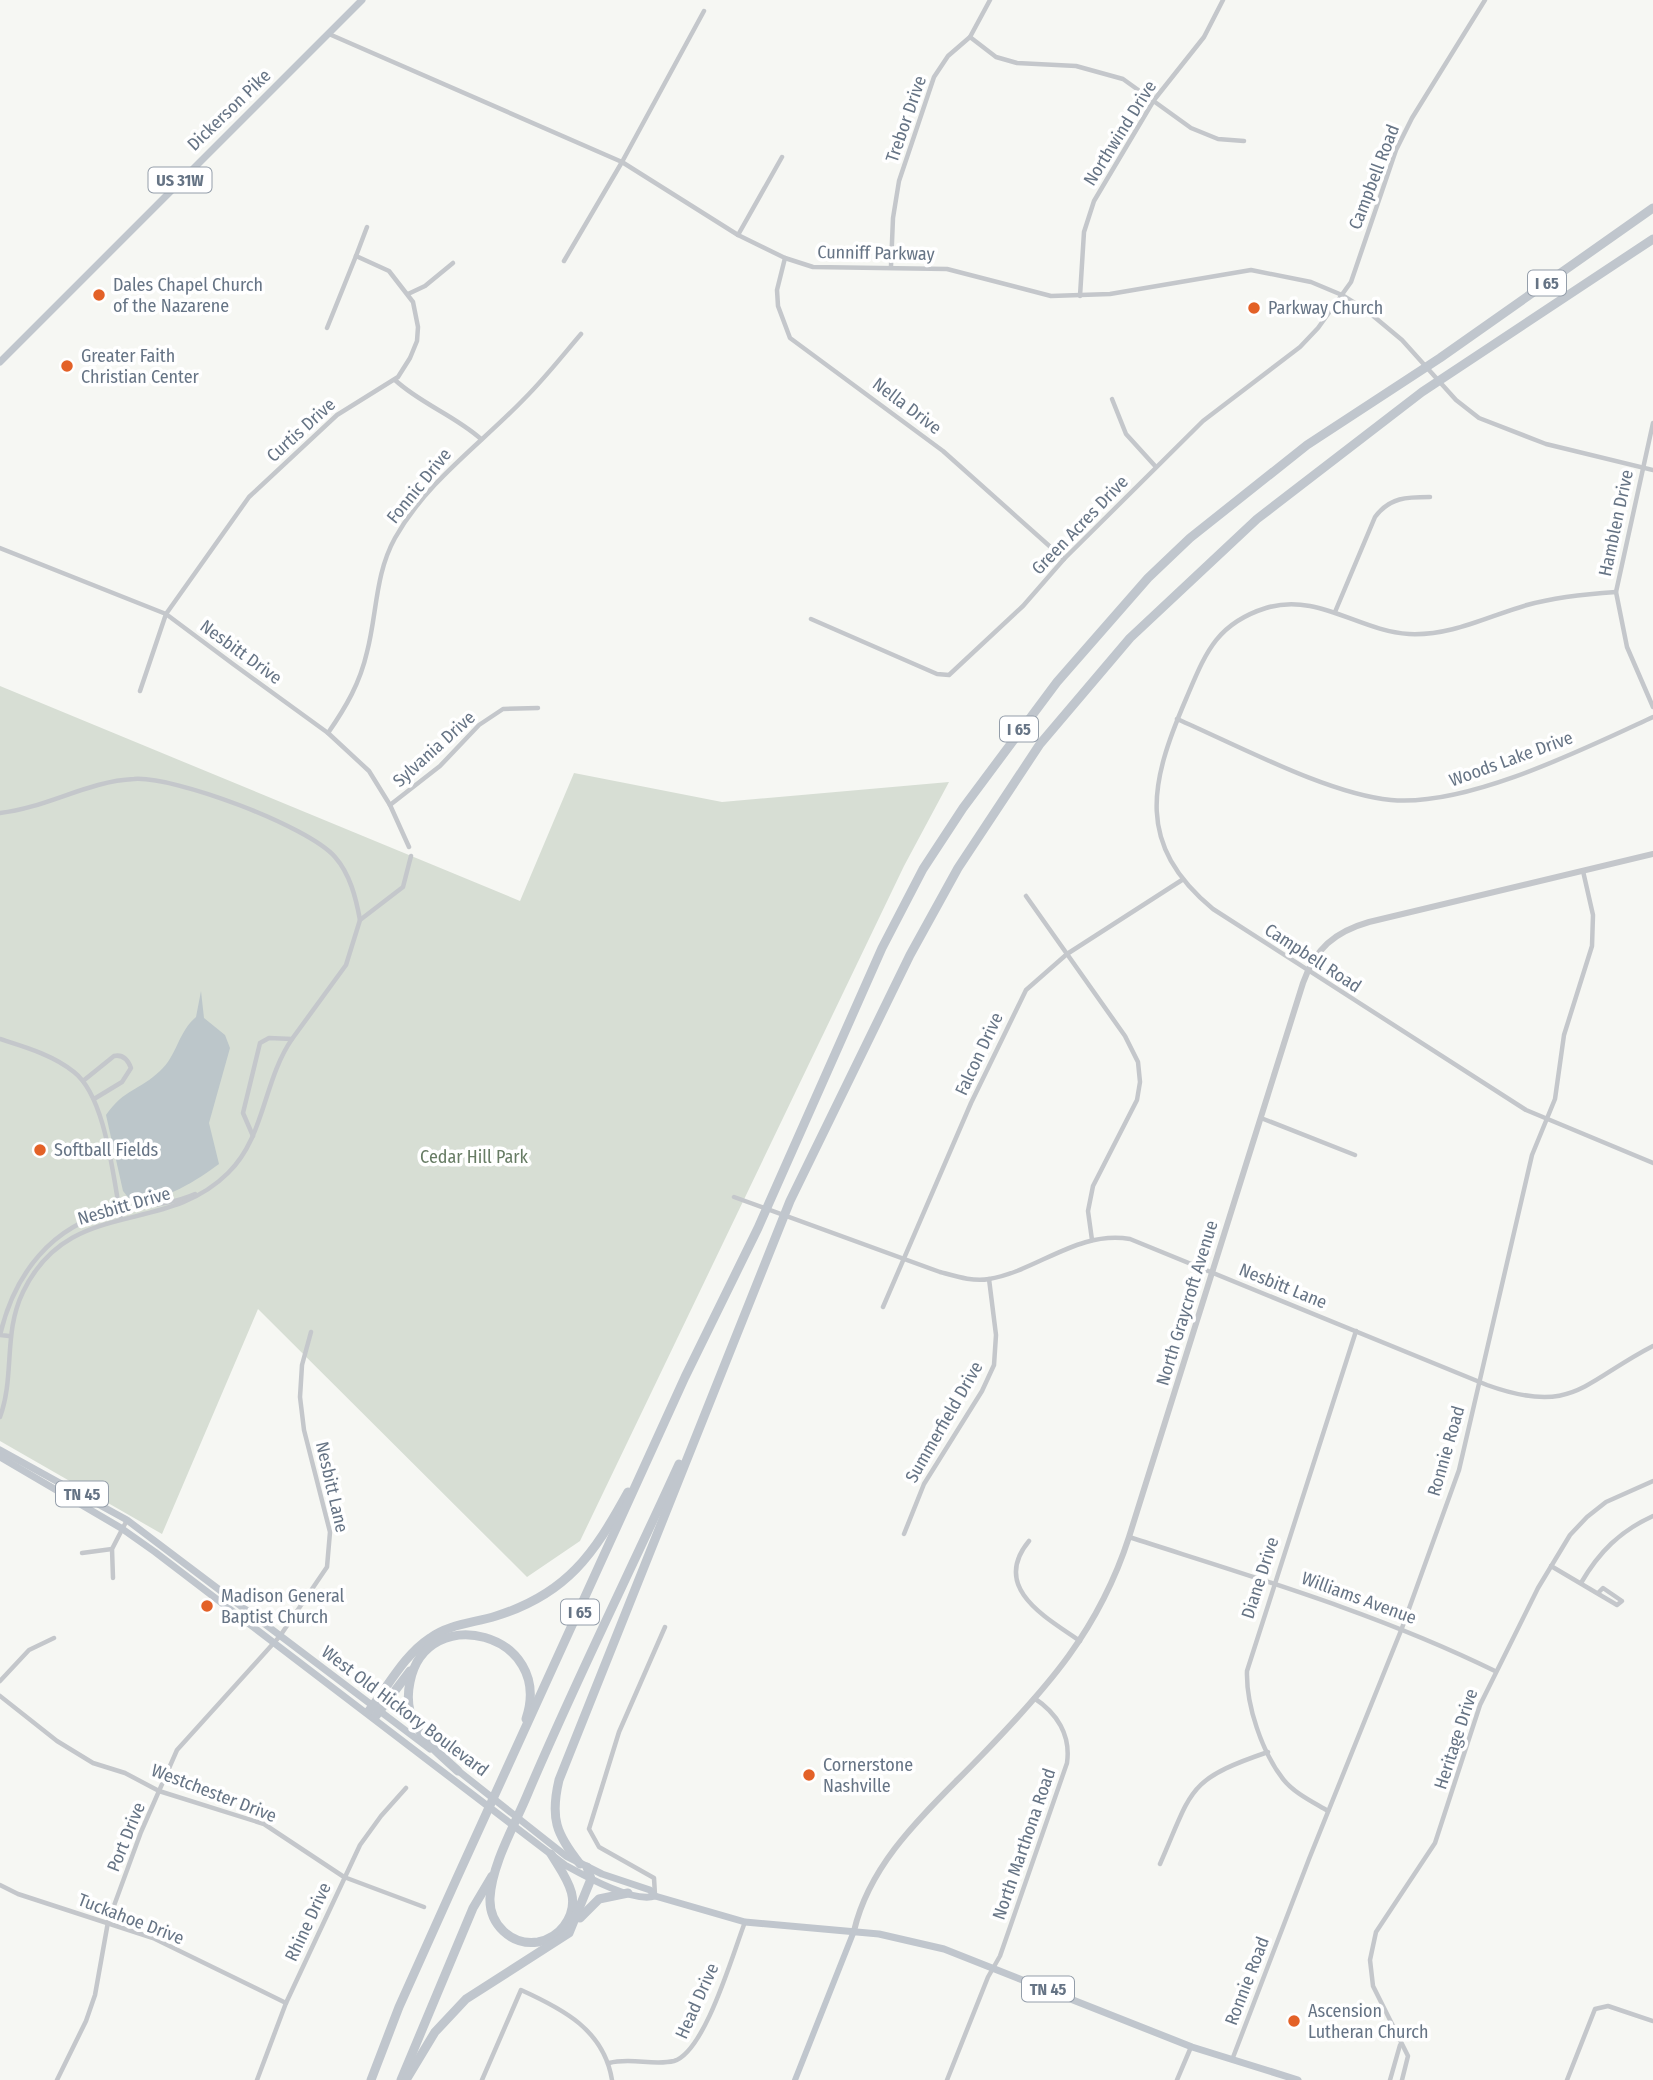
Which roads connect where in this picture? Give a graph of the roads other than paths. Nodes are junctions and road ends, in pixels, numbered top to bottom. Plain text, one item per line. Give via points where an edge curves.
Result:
1 (362, 0) edge
2 (990, 0) edge
3 (1223, 0) edge
4 (1485, 0) edge
5 (704, 11) dead end
6 (329, 34) junction
7 (970, 37) junction
8 (1154, 100) junction
9 (1244, 141) dead end
10 (782, 157) dead end
11 (622, 162) junction
12 (1653, 208) edge
13 (367, 227) dead end
14 (738, 235) junction
15 (1653, 239) edge
16 (356, 256) junction
17 (785, 258) junction
18 (564, 261) dead end
19 (453, 263) dead end
20 (891, 266) junction
21 (408, 294) junction
22 (1342, 295) junction
23 (1080, 296) junction
24 (327, 328) dead end
25 (581, 334) dead end
26 (0, 362) edge
27 (395, 380) junction
28 (1112, 399) dead end
29 (1653, 423) edge
30 (481, 439) junction
31 (1156, 467) junction
32 (1643, 467) junction
33 (1653, 470) edge
34 (1430, 497) dead end
35 (0, 548) edge
36 (1064, 559) junction
37 (1616, 592) junction
38 (1335, 612) junction
39 (166, 614) junction
40 (811, 619) dead end
41 (140, 691) dead end
42 (1653, 707) edge
43 (538, 708) dead end
44 (1653, 717) edge
45 (1177, 719) junction
46 (328, 733) junction
47 (390, 805) junction
48 (0, 813) edge
49 (409, 848) dead end
50 (1653, 854) edge
51 (411, 856) dead end
52 (1583, 871) junction
53 (1182, 880) junction
54 (1026, 896) dead end
55 (360, 920) junction
56 (1067, 954) junction
57 (1308, 970) junction
58 (0, 1039) edge
59 (292, 1040) junction
60 (83, 1081) junction
61 (94, 1099) junction
62 (1260, 1118) junction
63 (1546, 1121) junction
64 (253, 1137) junction
65 (1355, 1156) dead end
66 (1653, 1163) edge
67 (215, 1185) junction
68 (734, 1198) dead end
69 (120, 1210) junction
70 (121, 1218) junction
71 (1092, 1240) junction
72 (905, 1260) junction
73 (1212, 1271) junction
74 (989, 1279) junction
75 (883, 1307) dead end
76 (1356, 1331) junction
77 (311, 1332) dead end
78 (0, 1335) edge
79 (9, 1336) junction
80 (1653, 1346) edge
81 (1479, 1382) junction
82 (714, 1387) junction
83 (0, 1418) edge
84 (658, 1438) junction
85 (0, 1450) edge
86 (0, 1457) edge
87 (1653, 1481) edge
88 (1653, 1516) edge
89 (127, 1520) junction
90 (121, 1528) junction
91 (904, 1534) dead end
92 (1129, 1537) junction
93 (1029, 1541) dead end
94 (111, 1549) junction
95 (82, 1553) dead end
96 (1551, 1566) junction
97 (113, 1578) dead end
98 (1274, 1583) junction
99 (1581, 1583) junction
100 (1598, 1593) junction
101 (664, 1627) dead end
102 (1402, 1628) junction
103 (54, 1638) dead end
104 (278, 1638) junction
105 (1081, 1641) junction
106 (422, 1656) junction
107 (1495, 1671) junction
108 (0, 1681) edge
109 (0, 1696) edge
110 (1034, 1698) junction
111 (374, 1711) junction
112 (1268, 1752) junction
113 (458, 1770) junction
114 (469, 1785) junction
115 (500, 1785) junction
116 (406, 1788) dead end
117 (159, 1791) junction
118 (1328, 1811) junction
119 (538, 1840) junction
120 (551, 1854) junction
121 (1160, 1864) dead end
122 (498, 1865) junction
123 (584, 1865) junction
124 (345, 1877) junction
125 (591, 1879) junction
126 (0, 1885) edge
127 (628, 1893) junction
128 (655, 1896) junction
129 (424, 1907) dead end
130 (108, 1922) junction
131 (576, 1922) junction
132 (745, 1922) junction
133 (854, 1931) junction
134 (994, 1967) junction
135 (286, 2003) junction
136 (1653, 2021) edge
137 (1401, 2044) junction
138 (1192, 2047) junction
139 (1232, 2060) junction
140 (609, 2063) junction
141 (1567, 2078) edge
142 (57, 2080) edge
143 (257, 2080) edge
144 (371, 2080) edge
145 (404, 2080) edge
146 (482, 2080) edge
147 (612, 2080) edge
148 (795, 2080) edge
149 (947, 2080) edge
150 (1177, 2080) edge
151 (1298, 2080) edge
152 (1390, 2080) edge
153 (1402, 2080) edge
154 (1577, 2080) edge

1 - 6 main road, Dickerson Pike / US 31W
2 - 7 street, Trebor Drive
3 - 8 street, Northwind Drive via 1204,37
4 - 22 street, Campbell Road via 1396,150 1351,282
5 - 11 street
6 - 11 street, Cunniff Parkway
6 - 26 main road, Dickerson Pike / US 31W
7 - 8 street via 996,57 1095,70 1123,79
7 - 20 street, Trebor Drive via 948,56 934,77 900,181
8 - 9 street via 1191,128 1217,139
8 - 23 street, Northwind Drive via 1094,201 1084,232
10 - 14 street
11 - 14 street, Cunniff Parkway
11 - 18 street
12 - 84 highway, I 65 via 1307,445 1190,538 1104,626 1024,724 963,808 882,948 774,1195
13 - 16 street
14 - 17 street, Cunniff Parkway
15 - 82 highway, I 65 via 1422,392 1265,513 1130,638 1063,714 996,807 910,955 775,1233
16 - 21 street, Curtis Drive via 389,271
16 - 24 street
17 - 20 street, Cunniff Parkway via 813,267
17 - 36 street, Nella Drive via 777,290 790,338 943,451
19 - 21 street
20 - 23 street, Cunniff Parkway via 947,269 1019,290
21 - 27 street, Curtis Drive via 416,314 417,341
22 - 23 street, Cunniff Parkway via 1311,282 1251,270
22 - 31 street, Green Acres Drive via 1300,347 1203,421
22 - 32 street, Cunniff Parkway via 1402,340 1456,400 1479,418 1546,444
25 - 30 street, Fonnic Drive via 525,398
27 - 30 street via 412,396 462,422
27 - 39 street, Curtis Drive via 337,415 249,496
28 - 31 street via 1126,434
29 - 32 street, Hamblen Drive
30 - 46 street, Fonnic Drive via 421,500 394,539 379,583 358,684
31 - 36 street, Green Acres Drive
32 - 33 street, Cunniff Parkway
32 - 37 street, Hamblen Drive
34 - 38 street via 1407,497 1382,507
35 - 39 street, Nesbitt Drive
36 - 40 street, Green Acres Drive via 1023,606 949,675 937,674
37 - 38 street via 1546,600 1434,633 1394,632
37 - 42 street, Hamblen Drive via 1627,648
38 - 45 street, Campbell Road via 1296,603 1266,608 1222,631 1207,649
39 - 41 street, Curtis Drive
39 - 46 street, Nesbitt Drive
43 - 47 street, Sylvania Drive via 503,709
44 - 45 street, Woods Lake Drive via 1489,785 1438,799 1411,800 1338,787
45 - 53 street, Campbell Road via 1160,763 1156,795 1165,848
46 - 47 street, Nesbitt Drive via 369,771
47 - 49 street, Nesbitt Drive
48 - 55 street via 125,779 158,780 201,790 327,849 351,883
50 - 52 street, North Graycroft Avenue
51 - 55 street via 403,887
52 - 57 street, North Graycroft Avenue via 1357,926 1321,947
52 - 63 street, Ronnie Road via 1593,915 1592,946 1564,1035 1559,1084
53 - 56 street, Falcon Drive
53 - 57 street, Campbell Road via 1213,909
54 - 56 street
55 - 59 street, Nesbitt Drive via 346,965
56 - 71 street via 1131,1045 1140,1077 1135,1105 1093,1186 1088,1211
56 - 72 street, Falcon Drive via 1026,990 1010,1020
57 - 62 street, North Graycroft Avenue
57 - 63 street, Campbell Road
58 - 60 street via 45,1055
59 - 64 street, Nesbitt Drive via 273,1076
59 - 64 street via 269,1038 260,1043 243,1113
60 - 61 street
60 - 61 street via 114,1056 129,1063 126,1078
61 - 69 street
62 - 65 street
62 - 73 street, North Graycroft Avenue
63 - 66 street, Campbell Road
63 - 81 street, Ronnie Road via 1532,1155
64 - 67 street, Nesbitt Drive via 241,1158
67 - 69 street, Nesbitt Drive via 179,1200
67 - 70 street, Nesbitt Drive via 183,1204
68 - 72 street, Nesbitt Lane
69 - 70 street
69 - 78 street, Nesbitt Drive via 70,1229 38,1255 14,1291
70 - 79 street, Nesbitt Drive via 85,1230 50,1253 23,1292
71 - 73 street, Nesbitt Lane via 1130,1240
71 - 74 street, Nesbitt Lane
72 - 74 street, Nesbitt Lane via 952,1276
72 - 75 street, Falcon Drive
73 - 76 street, Nesbitt Lane
73 - 92 street, North Graycroft Avenue
74 - 91 street, Summerfield Drive via 997,1345 993,1365 982,1391 923,1484
76 - 81 street, Nesbitt Lane
76 - 98 street, Diane Drive
77 - 104 street, Nesbitt Lane via 300,1397 304,1430 324,1500 330,1550 320,1581
78 - 79 street
79 - 83 street, Nesbitt Drive via 9,1380
80 - 81 street, Nesbitt Lane via 1586,1388 1559,1397 1524,1397
81 - 102 street, Ronnie Road via 1459,1469
82 - 122 highway, I 65
82 - 123 highway via 559,1780 553,1805 557,1827 564,1843
84 - 111 highway via 600,1543 573,1574 528,1605 429,1638 414,1651
84 - 115 highway, I 65
85 - 89 main road, West Old Hickory Boulevard / TN 45
86 - 90 main road, West Old Hickory Boulevard / TN 45
87 - 96 street, Heritage Drive via 1606,1502 1587,1517
88 - 99 street via 1606,1547
89 - 90 street
89 - 104 main road, West Old Hickory Boulevard / TN 45
90 - 94 street
90 - 104 main road, West Old Hickory Boulevard / TN 45
92 - 98 street, Williams Avenue
92 - 105 street, North Graycroft Avenue via 1111,1587
93 - 105 street via 1017,1567 1024,1598
94 - 95 street
94 - 97 street
96 - 99 street
96 - 107 street, Heritage Drive
98 - 102 street, Williams Avenue
98 - 112 street, Diane Drive via 1247,1671 1248,1696
99 - 100 street
100 - 100 street via 1617,1605 1622,1601 1602,1587
101 - 128 street via 618,1732 589,1829 598,1847 653,1878
102 - 107 street, Williams Avenue
102 - 118 street, Ronnie Road
103 - 108 street via 29,1650
104 - 111 main road, West Old Hickory Boulevard / TN 45
104 - 117 street, Port Drive via 177,1750
105 - 110 street, North Graycroft Avenue
106 - 111 highway
106 - 113 highway via 410,1684 411,1714 429,1744
106 - 115 highway via 439,1642 471,1634 501,1643 524,1667 530,1685 528,1712
107 - 137 street, Heritage Drive via 1467,1737 1435,1843 1387,1912 1372,1943 1373,1986
109 - 117 street, Westchester Drive via 69,1750
110 - 133 street, North Graycroft Avenue via 895,1847 865,1895
110 - 134 street, North Marthona Road via 1061,1725 1069,1752
111 - 113 main road, West Old Hickory Boulevard / TN 45
111 - 114 main road, West Old Hickory Boulevard / TN 45
112 - 118 street, Diane Drive via 1283,1780
112 - 121 street via 1223,1768 1196,1786
113 - 114 main road, West Old Hickory Boulevard / TN 45
114 - 119 main road, West Old Hickory Boulevard / TN 45
115 - 144 highway, I 65 via 399,2007
116 - 124 street, Rhine Drive via 360,1845
117 - 124 street, Westchester Drive via 264,1824
117 - 130 street, Port Drive
118 - 139 street, Ronnie Road
119 - 120 main road, West Old Hickory Boulevard / TN 45
119 - 123 main road, West Old Hickory Boulevard / TN 45
120 - 122 highway via 568,1879 573,1906 559,1932 540,1942 515,1939 495,1920 491,1894
120 - 125 main road, West Old Hickory Boulevard / TN 45
122 - 145 highway, I 65 via 472,1908
123 - 125 highway
123 - 128 main road, West Old Hickory Boulevard / TN 45
124 - 129 street, Westchester Drive
124 - 135 street, Rhine Drive
125 - 127 main road, West Old Hickory Boulevard / TN 45
125 - 131 highway
126 - 130 street, Tuckahoe Drive
127 - 128 main road, West Old Hickory Boulevard / TN 45 via 647,1899
127 - 131 highway via 599,1899
128 - 132 main road, West Old Hickory Boulevard / TN 45
130 - 135 street, Tuckahoe Drive via 153,1938
130 - 142 street, Port Drive via 95,1995
131 - 145 highway via 557,1943 466,1999 435,2032
132 - 133 main road, West Old Hickory Boulevard / TN 45
132 - 140 street, Head Drive via 693,2049 667,2062
133 - 134 main road, West Old Hickory Boulevard / TN 45 via 902,1937
133 - 148 main road
134 - 138 main road, West Old Hickory Boulevard / TN 45
134 - 149 street, North Marthona Road
135 - 143 street, Rhine Drive
136 - 141 street via 1608,2006 1595,2009
137 - 152 street
137 - 153 street, Heritage Drive via 1408,2056
138 - 139 main road, West Old Hickory Boulevard / TN 45
138 - 150 street
139 - 151 main road, West Old Hickory Boulevard / TN 45
140 - 146 street via 577,2019 521,1990
140 - 147 street
141 - 154 street

